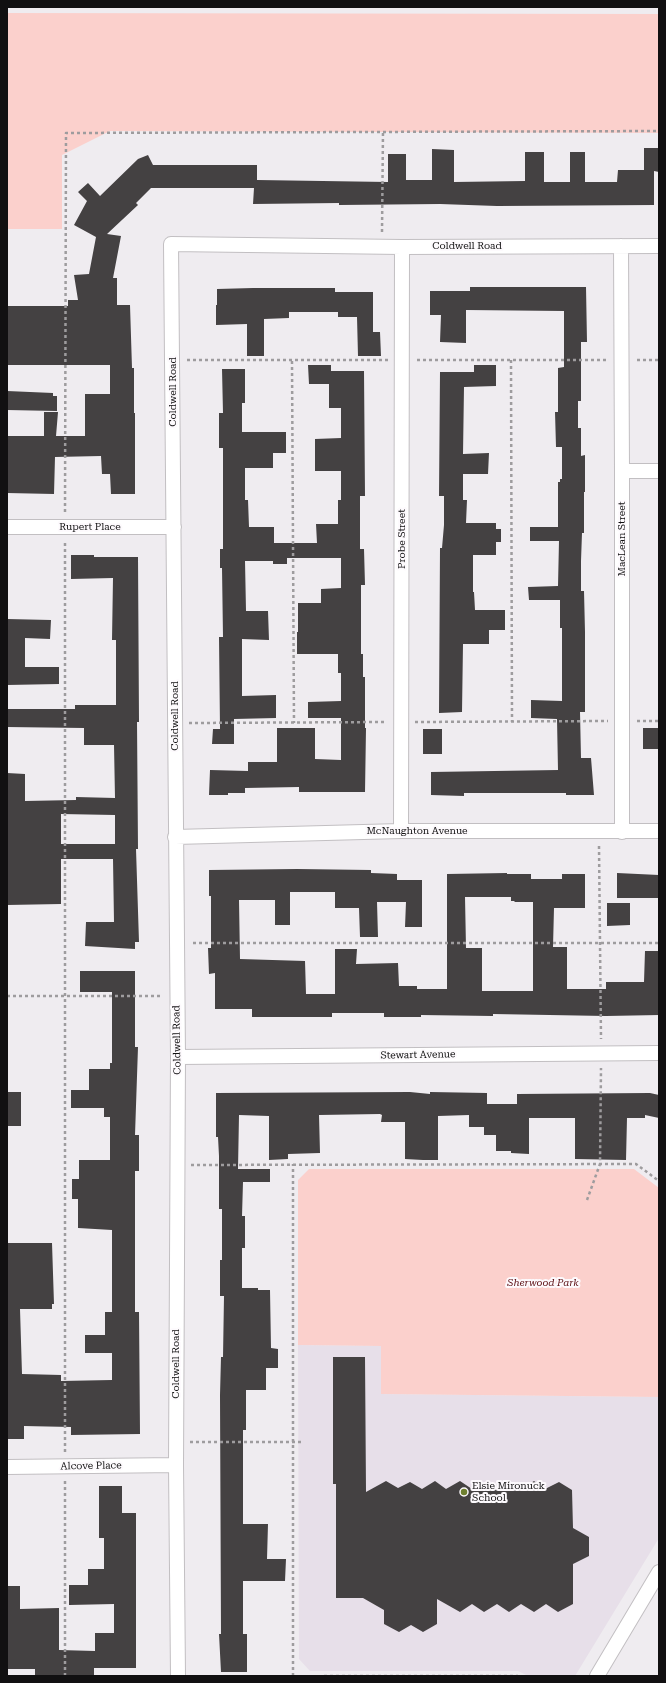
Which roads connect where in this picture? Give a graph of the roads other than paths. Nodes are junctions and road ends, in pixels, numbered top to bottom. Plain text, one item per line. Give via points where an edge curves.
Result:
1 (621, 246) junction
2 (659, 246) edge
3 (402, 247) junction
4 (622, 471) junction
5 (659, 471) edge
6 (174, 526) junction
7 (7, 527) edge
8 (401, 831) junction
9 (659, 831) edge
10 (622, 832) junction
11 (175, 837) junction
12 (659, 1053) edge
13 (178, 1057) junction
14 (176, 1465) junction
15 (7, 1467) edge
16 (659, 1572) edge
17 (178, 1676) edge
18 (597, 1676) edge

1 - 2 street, Coldwell Road
1 - 3 street, Coldwell Road
1 - 4 street, MacLean Street
3 - 6 street, Coldwell Road via 171,244
3 - 8 street, Probe Street
4 - 5 street
4 - 10 street, MacLean Street
6 - 7 street, Rupert Place
6 - 11 street, Coldwell Road
8 - 10 street, McNaughton Avenue
8 - 11 street, McNaughton Avenue
9 - 10 street, McNaughton Avenue
11 - 13 street, Coldwell Road
12 - 13 street, Stewart Avenue
13 - 14 street, Coldwell Road
14 - 15 street, Alcove Place
14 - 17 street, Coldwell Road
16 - 18 street

